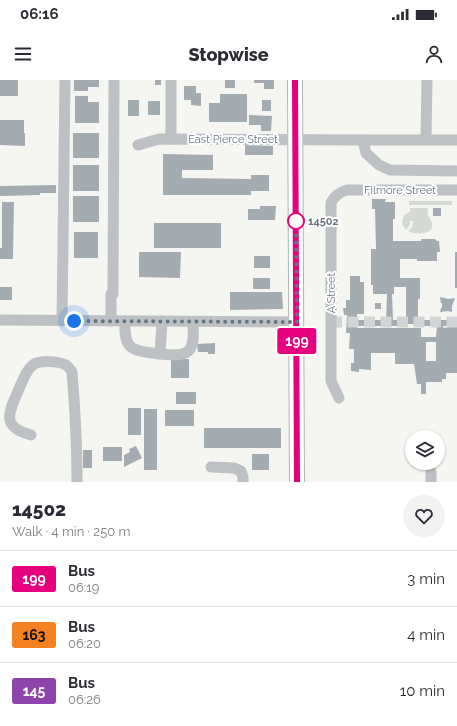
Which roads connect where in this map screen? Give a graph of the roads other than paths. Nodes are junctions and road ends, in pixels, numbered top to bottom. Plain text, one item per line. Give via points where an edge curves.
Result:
1 (65, 80) edge
2 (114, 80) edge
3 (171, 80) edge
4 (295, 80) edge
5 (427, 80) edge
6 (171, 139) junction
7 (426, 139) junction
8 (296, 140) junction
9 (362, 140) junction
10 (457, 140) edge
11 (138, 145) dead end
12 (457, 171) edge
13 (457, 190) edge
14 (344, 191) joint
15 (0, 320) edge
16 (62, 320) junction
17 (111, 321) junction
18 (125, 321) junction
19 (162, 321) junction
20 (193, 322) junction
21 (297, 322) junction
22 (160, 354) junction
23 (339, 398) dead end
24 (31, 435) dead end
25 (211, 467) dead end
26 (77, 482) edge
27 (243, 482) edge
28 (297, 482) edge

1 - 16 street
2 - 17 street
3 - 6 street
4 - 8 main road
5 - 7 street
6 - 8 street, East Pierce Street
6 - 11 street, East Pierce Street via 159,139
7 - 9 street, East Pierce Street
7 - 10 street, East Pierce Street
8 - 9 street, East Pierce Street
8 - 21 main road
9 - 12 street via 366,153 379,165 390,170
13 - 14 street, Filmore Street
14 - 23 street, A Street via 331,203 331,381
15 - 16 street
16 - 17 street
17 - 18 street
18 - 19 street
18 - 22 street via 126,341 131,347
19 - 20 street
19 - 22 street
20 - 21 street
20 - 22 street via 190,350 185,354
21 - 28 main road
24 - 26 street via 18,432 7,418 29,368 36,363 47,361 66,365 72,372 74,392
25 - 27 street via 234,468 241,472

